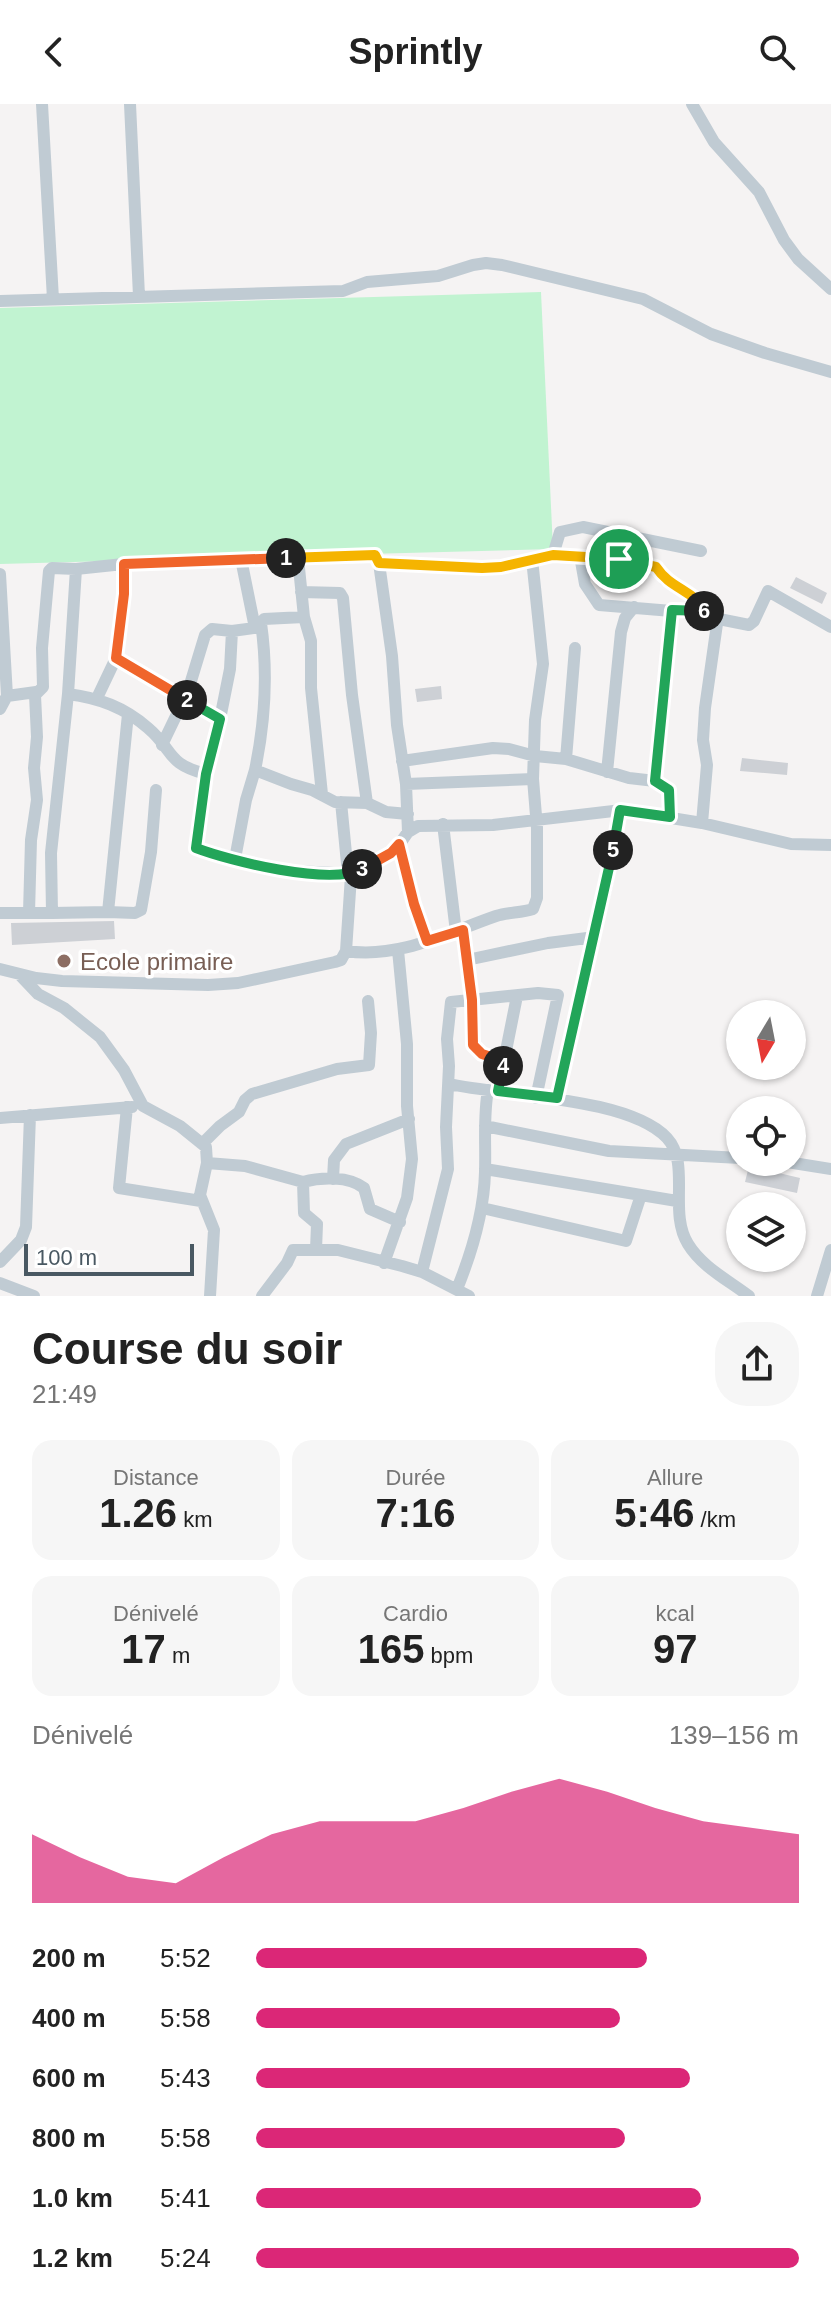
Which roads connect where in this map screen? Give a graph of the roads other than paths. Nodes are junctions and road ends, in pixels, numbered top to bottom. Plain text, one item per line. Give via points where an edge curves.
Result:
1 (42, 104) edge
2 (130, 104) edge
3 (692, 104) edge
4 (831, 289) edge
5 (139, 296) junction
6 (53, 299) junction
7 (0, 301) edge
8 (831, 372) edge
9 (701, 551) dead end
10 (553, 555) junction
11 (580, 556) junction
12 (298, 558) junction
13 (241, 559) junction
14 (532, 559) junction
15 (379, 563) junction
16 (124, 564) junction
17 (76, 569) junction
18 (0, 574) edge
19 (301, 592) junction
20 (634, 607) junction
21 (672, 610) junction
22 (707, 610) junction
23 (304, 617) junction
24 (719, 619) junction
25 (831, 627) edge
26 (258, 628) junction
27 (232, 631) junction
28 (575, 648) dead end
29 (116, 658) junction
30 (36, 692) junction
31 (68, 694) junction
32 (7, 696) junction
33 (97, 698) junction
34 (185, 698) junction
35 (0, 709) edge
36 (128, 714) junction
37 (220, 719) junction
38 (162, 745) junction
39 (535, 756) junction
40 (566, 759) junction
41 (402, 761) junction
42 (255, 770) junction
43 (607, 772) junction
44 (206, 774) junction
45 (533, 779) junction
46 (655, 781) junction
47 (406, 784) junction
48 (156, 790) dead end
49 (322, 794) junction
50 (341, 802) junction
51 (367, 803) junction
52 (620, 810) junction
53 (408, 814) junction
54 (670, 817) junction
55 (536, 820) junction
56 (702, 823) junction
57 (443, 824) junction
58 (408, 832) junction
59 (399, 844) junction
60 (831, 845) edge
61 (235, 859) junction
62 (350, 874) junction
63 (108, 912) junction
64 (0, 913) edge
65 (29, 913) junction
66 (52, 913) junction
67 (460, 931) junction
68 (595, 937) junction
69 (427, 941) junction
70 (398, 950) junction
71 (346, 951) junction
72 (467, 960) junction
73 (0, 969) edge
74 (19, 974) junction
75 (517, 996) junction
76 (472, 1000) junction
77 (368, 1001) dead end
78 (503, 1061) junction
79 (449, 1084) junction
80 (493, 1091) junction
81 (536, 1098) junction
82 (557, 1098) junction
83 (143, 1106) junction
84 (127, 1107) junction
85 (30, 1115) junction
86 (0, 1118) edge
87 (409, 1119) junction
88 (485, 1126) junction
89 (202, 1144) junction
90 (676, 1156) junction
91 (726, 1158) edge
92 (207, 1163) junction
93 (806, 1165) edge
94 (485, 1169) junction
95 (831, 1169) edge
96 (333, 1179) junction
97 (303, 1182) junction
98 (641, 1195) junction
99 (201, 1201) junction
100 (677, 1201) junction
101 (482, 1208) junction
102 (400, 1222) junction
103 (316, 1250) junction
104 (831, 1250) edge
105 (0, 1262) edge
106 (384, 1263) junction
107 (422, 1272) junction
108 (0, 1283) edge
109 (457, 1289) junction
110 (817, 1295) edge
111 (34, 1296) edge
112 (210, 1296) edge
113 (262, 1296) edge
114 (469, 1296) edge
115 (749, 1296) edge

1 - 6 street
2 - 5 street
3 - 4 street via 714,142 759,192 798,259
5 - 6 street
5 - 8 street via 343,291 367,282 438,276 486,263 643,299 711,334
6 - 7 street
9 - 10 street via 583,527 560,532
10 - 11 street
10 - 14 street
11 - 20 street via 585,584 597,604
11 - 22 street via 656,567 665,580 689,592
12 - 13 street
12 - 15 street via 375,555
12 - 19 street
13 - 16 street
13 - 26 street
14 - 15 street via 482,568
14 - 39 street via 543,664
15 - 41 street
16 - 17 street
16 - 29 street
17 - 30 street via 49,571 43,687
17 - 31 street
18 - 32 street
19 - 23 street
19 - 51 street via 334,591 343,598
20 - 21 street
20 - 43 street via 621,632
21 - 22 street
21 - 46 street
22 - 24 street
23 - 26 street via 264,619
23 - 49 street via 311,641
24 - 25 street via 752,623 768,591
24 - 56 street via 705,708
26 - 27 street
26 - 42 street via 264,711
27 - 34 street via 212,629 205,635
27 - 37 street
28 - 40 street
29 - 33 street
29 - 34 street
30 - 32 street
30 - 65 street via 37,800
31 - 33 street
31 - 66 street via 51,853
32 - 35 street
33 - 36 street
34 - 37 street
34 - 38 street
36 - 38 street
36 - 63 street
37 - 44 street
38 - 44 street via 179,764
39 - 40 street
39 - 41 street via 493,748
39 - 45 street
40 - 43 street
41 - 47 street
42 - 49 street
42 - 61 street
43 - 46 street
44 - 61 street via 195,846
45 - 47 street
45 - 55 street
46 - 54 street via 669,790
47 - 53 street
48 - 63 street via 141,910
49 - 50 street
50 - 51 street
50 - 62 street
51 - 53 street
52 - 54 street
52 - 55 street
52 - 68 street
53 - 58 street
54 - 56 street
55 - 57 street
55 - 67 street via 534,907
56 - 60 street via 791,844
57 - 58 street
57 - 67 street
58 - 59 street
59 - 62 street
59 - 69 street
61 - 62 street via 288,871
62 - 71 street
63 - 66 street
64 - 65 street
65 - 66 street
67 - 69 street
67 - 72 street
68 - 72 street
68 - 82 street
69 - 70 street
70 - 71 street
70 - 87 street
71 - 74 street via 335,962 238,983 62,981
72 - 76 street
73 - 74 street
74 - 83 street via 28,987 100,1037
75 - 76 street
75 - 78 street
75 - 81 street via 558,996
76 - 78 street via 473,1045
76 - 79 street via 449,1004
77 - 89 street via 370,1065 337,1069 249,1095 238,1114
78 - 80 street
79 - 80 street
79 - 107 street via 448,1169
80 - 81 street
80 - 88 street via 484,1111
81 - 82 street
82 - 90 street via 647,1124 667,1137
83 - 84 street
83 - 89 street
84 - 85 street
84 - 99 street via 119,1188
85 - 86 street
85 - 105 street via 26,1227
87 - 96 street via 346,1144 334,1160
87 - 102 street via 411,1179
88 - 90 street via 568,1144
88 - 94 street
89 - 92 street
90 - 91 street
90 - 100 street
92 - 97 street via 245,1166
92 - 99 street
93 - 95 street
94 - 98 street
94 - 101 street
96 - 97 street
96 - 102 street via 362,1185 370,1209
97 - 103 street via 305,1214 317,1224
98 - 100 street
98 - 101 street via 626,1241
99 - 112 street via 214,1230
100 - 115 street via 690,1247
101 - 109 street
102 - 106 street
103 - 106 street via 338,1250
103 - 113 street via 293,1250
104 - 110 street
106 - 107 street
107 - 109 street
108 - 111 street
109 - 114 street

